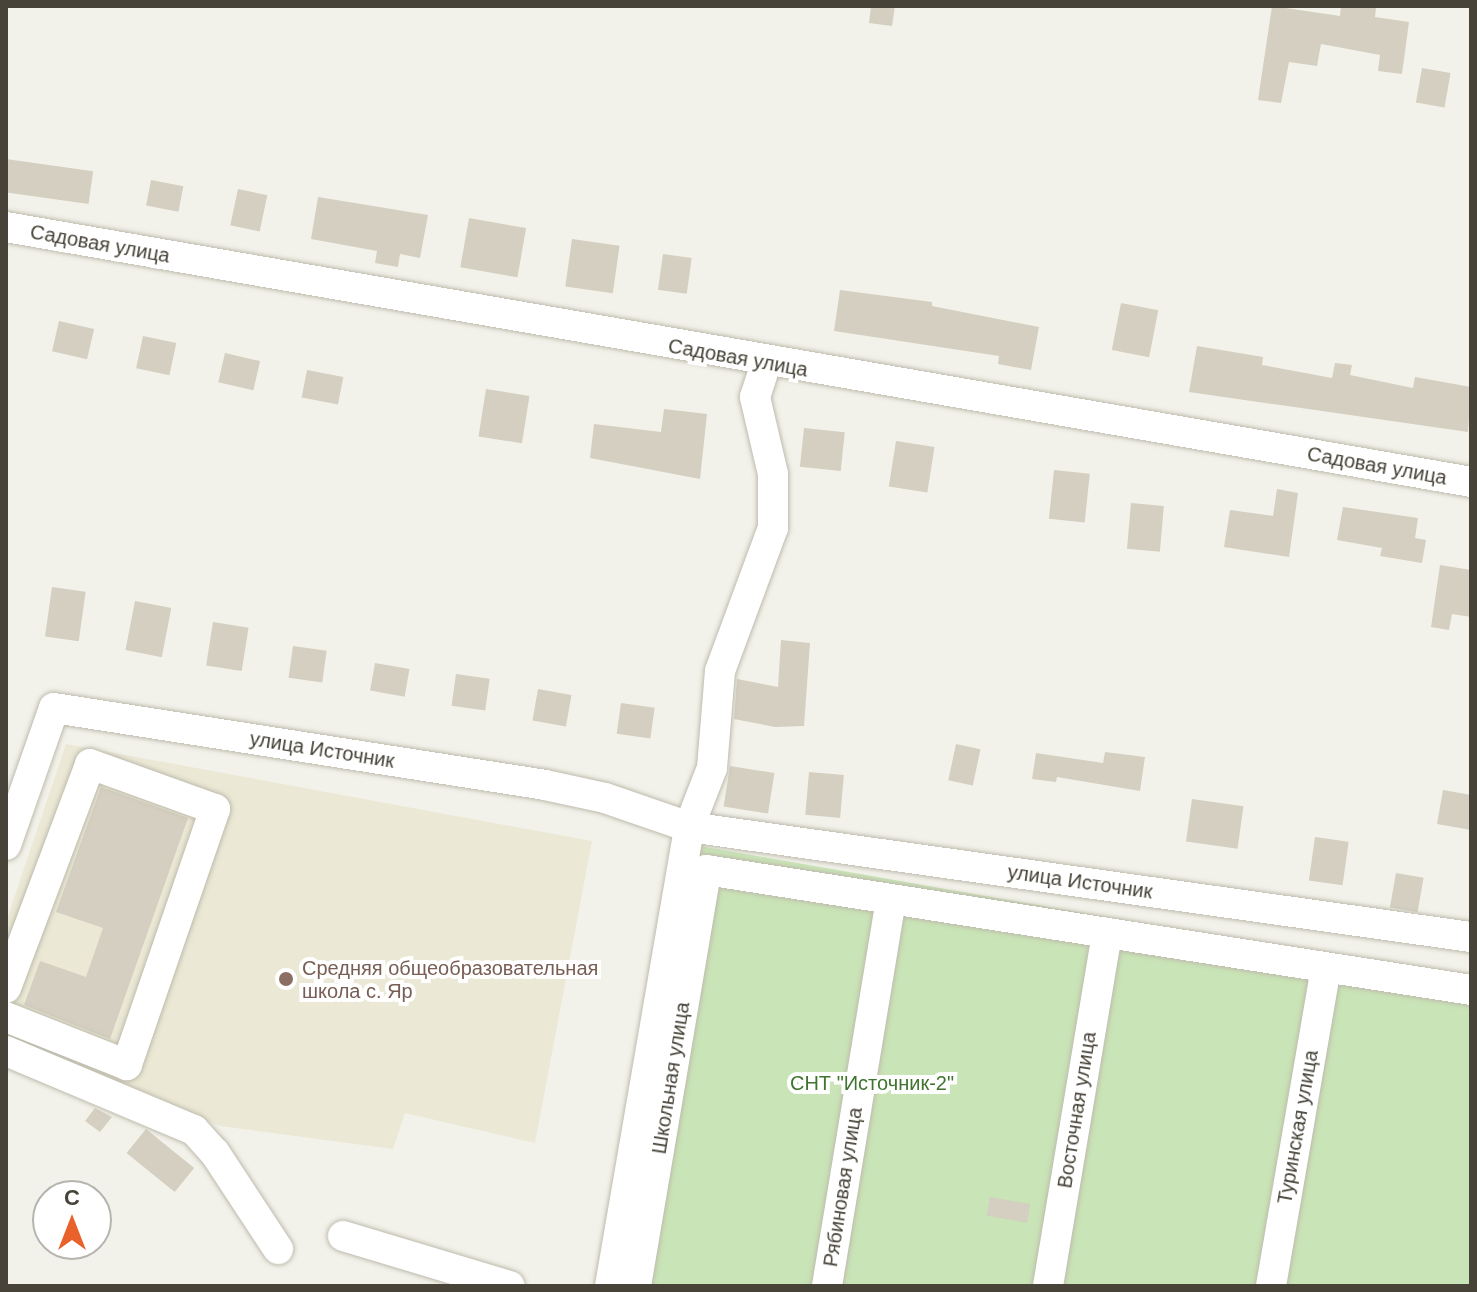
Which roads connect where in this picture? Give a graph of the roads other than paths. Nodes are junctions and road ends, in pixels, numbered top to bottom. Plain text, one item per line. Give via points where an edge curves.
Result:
1 (6, 227) edge
2 (766, 363) junction
3 (1471, 482) edge
4 (17, 782) edge
5 (689, 827) junction
6 (6, 845) edge
7 (891, 899) junction
8 (1107, 933) junction
9 (1471, 937) edge
10 (1326, 968) junction
11 (6, 988) edge
12 (1471, 990) edge
13 (6, 1017) edge
14 (6, 1051) edge
15 (343, 1236) dead end
16 (278, 1249) dead end
17 (510, 1286) edge
18 (610, 1286) edge
19 (636, 1286) edge
20 (827, 1286) edge
21 (1048, 1286) edge
22 (1271, 1286) edge

1 - 2 street, Садовая улица
2 - 3 street, Садовая улица
2 - 5 street via 755,397 773,474 773,528 720,671 712,768
4 - 5 street, улица Источник via 54,708 545,785 605,798
4 - 6 street
5 - 9 street, улица Источник
5 - 18 street
7 - 8 street
7 - 19 street, Школьная улица via 706,870
7 - 20 street, Рябиновая улица
8 - 10 street
8 - 21 street, Восточная улица
10 - 12 street
10 - 22 street, Туринская улица
11 - 13 street via 90,764 215,809 127,1065
14 - 16 street via 194,1130
15 - 17 street

